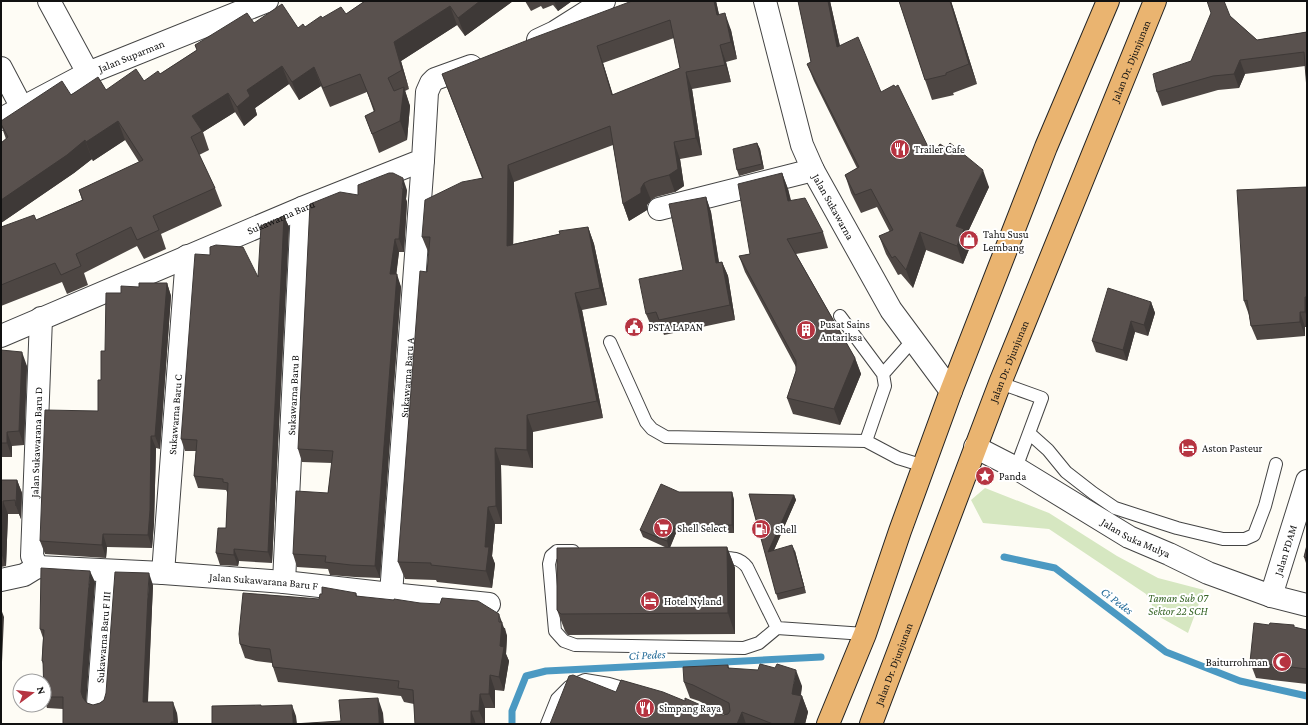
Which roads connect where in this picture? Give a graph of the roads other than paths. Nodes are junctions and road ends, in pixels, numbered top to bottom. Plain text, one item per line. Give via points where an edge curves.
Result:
1 (49, 1) edge
2 (267, 1) edge
3 (604, 1) edge
4 (765, 1) edge
5 (1108, 1) edge
6 (1155, 1) edge
7 (516, 49) edge
8 (487, 60) edge
9 (1, 68) edge
10 (88, 73) junction
11 (22, 108) junction
12 (1, 119) edge
13 (423, 160) junction
14 (813, 170) junction
15 (302, 208) junction
16 (659, 209) dead end
17 (187, 256) junction
18 (840, 316) dead end
19 (42, 318) junction
20 (1, 336) edge
21 (913, 340) junction
22 (610, 342) dead end
23 (883, 374) junction
24 (1000, 383) junction
25 (950, 391) junction
26 (1030, 433) junction
27 (866, 441) junction
28 (975, 447) junction
29 (1276, 464) dead end
30 (924, 466) junction
31 (1016, 468) junction
32 (1307, 481) edge
33 (581, 552) edge
34 (705, 557) edge
35 (37, 567) junction
36 (108, 571) junction
37 (163, 573) junction
38 (1, 580) edge
39 (284, 582) junction
40 (391, 594) junction
41 (1271, 596) junction
42 (489, 604) dead end
43 (1307, 605) edge
44 (777, 628) junction
45 (865, 634) junction
46 (645, 694) edge
47 (98, 704) edge
48 (547, 724) edge
49 (828, 724) edge
50 (871, 724) edge

1 - 10 street
2 - 10 street, Jalan Suparman
3 - 7 street via 546,37
4 - 14 street, Jalan Sukawarna via 802,145
5 - 25 highway via 1046,147
6 - 24 highway, Jalan Dr. Djunjunan
8 - 13 street via 435,79 431,83 428,92
9 - 11 street
10 - 11 street, Jalan Suparman
11 - 12 street, Jalan Suparman
13 - 15 street, Sukawarna Baru
13 - 40 street, Sukawarna Baru A
14 - 16 street
14 - 21 street, Jalan Sukawarna via 891,310
15 - 17 street, Sukawarna Baru
15 - 39 street, Sukawarna Baru B
17 - 19 street, Sukawarna Baru
17 - 37 street, Sukawarna Baru C
18 - 23 lane
19 - 20 street, Sukawarna Baru
19 - 35 street, Jalan Sukawarana Baru D via 32,556
21 - 23 lane
21 - 25 street, Jalan Sukawarna
22 - 27 lane via 646,422 666,437
23 - 27 lane via 885,386
24 - 26 lane via 1042,398
24 - 28 highway, Jalan Dr. Djunjunan
25 - 30 highway
26 - 29 lane via 1066,472 1115,508 1177,528 1223,539 1245,539 1254,535
26 - 31 lane
27 - 30 lane via 898,458
28 - 31 street, Jalan Suka Mulya
28 - 50 highway, Jalan Dr. Djunjunan
30 - 45 highway
31 - 41 street, Jalan Suka Mulya via 1129,537 1208,573
32 - 41 street, Jalan PDAM
33 - 44 lane via 557,551 551,556 549,564 555,631 564,641 575,644 744,648 759,643
34 - 44 lane via 742,561 748,567
35 - 36 street, Jalan Sukawarana Baru F
35 - 38 street via 24,575
36 - 37 street, Jalan Sukawarana Baru F
36 - 47 street, Sukawarna Baru F III
37 - 39 street, Jalan Sukawarana Baru F
39 - 40 street, Jalan Sukawarana Baru F
40 - 42 street, Jalan Sukawarana Baru F
41 - 43 street, Jalan Suka Mulya
44 - 45 lane
45 - 49 highway
46 - 48 lane via 585,680 569,687 557,699

